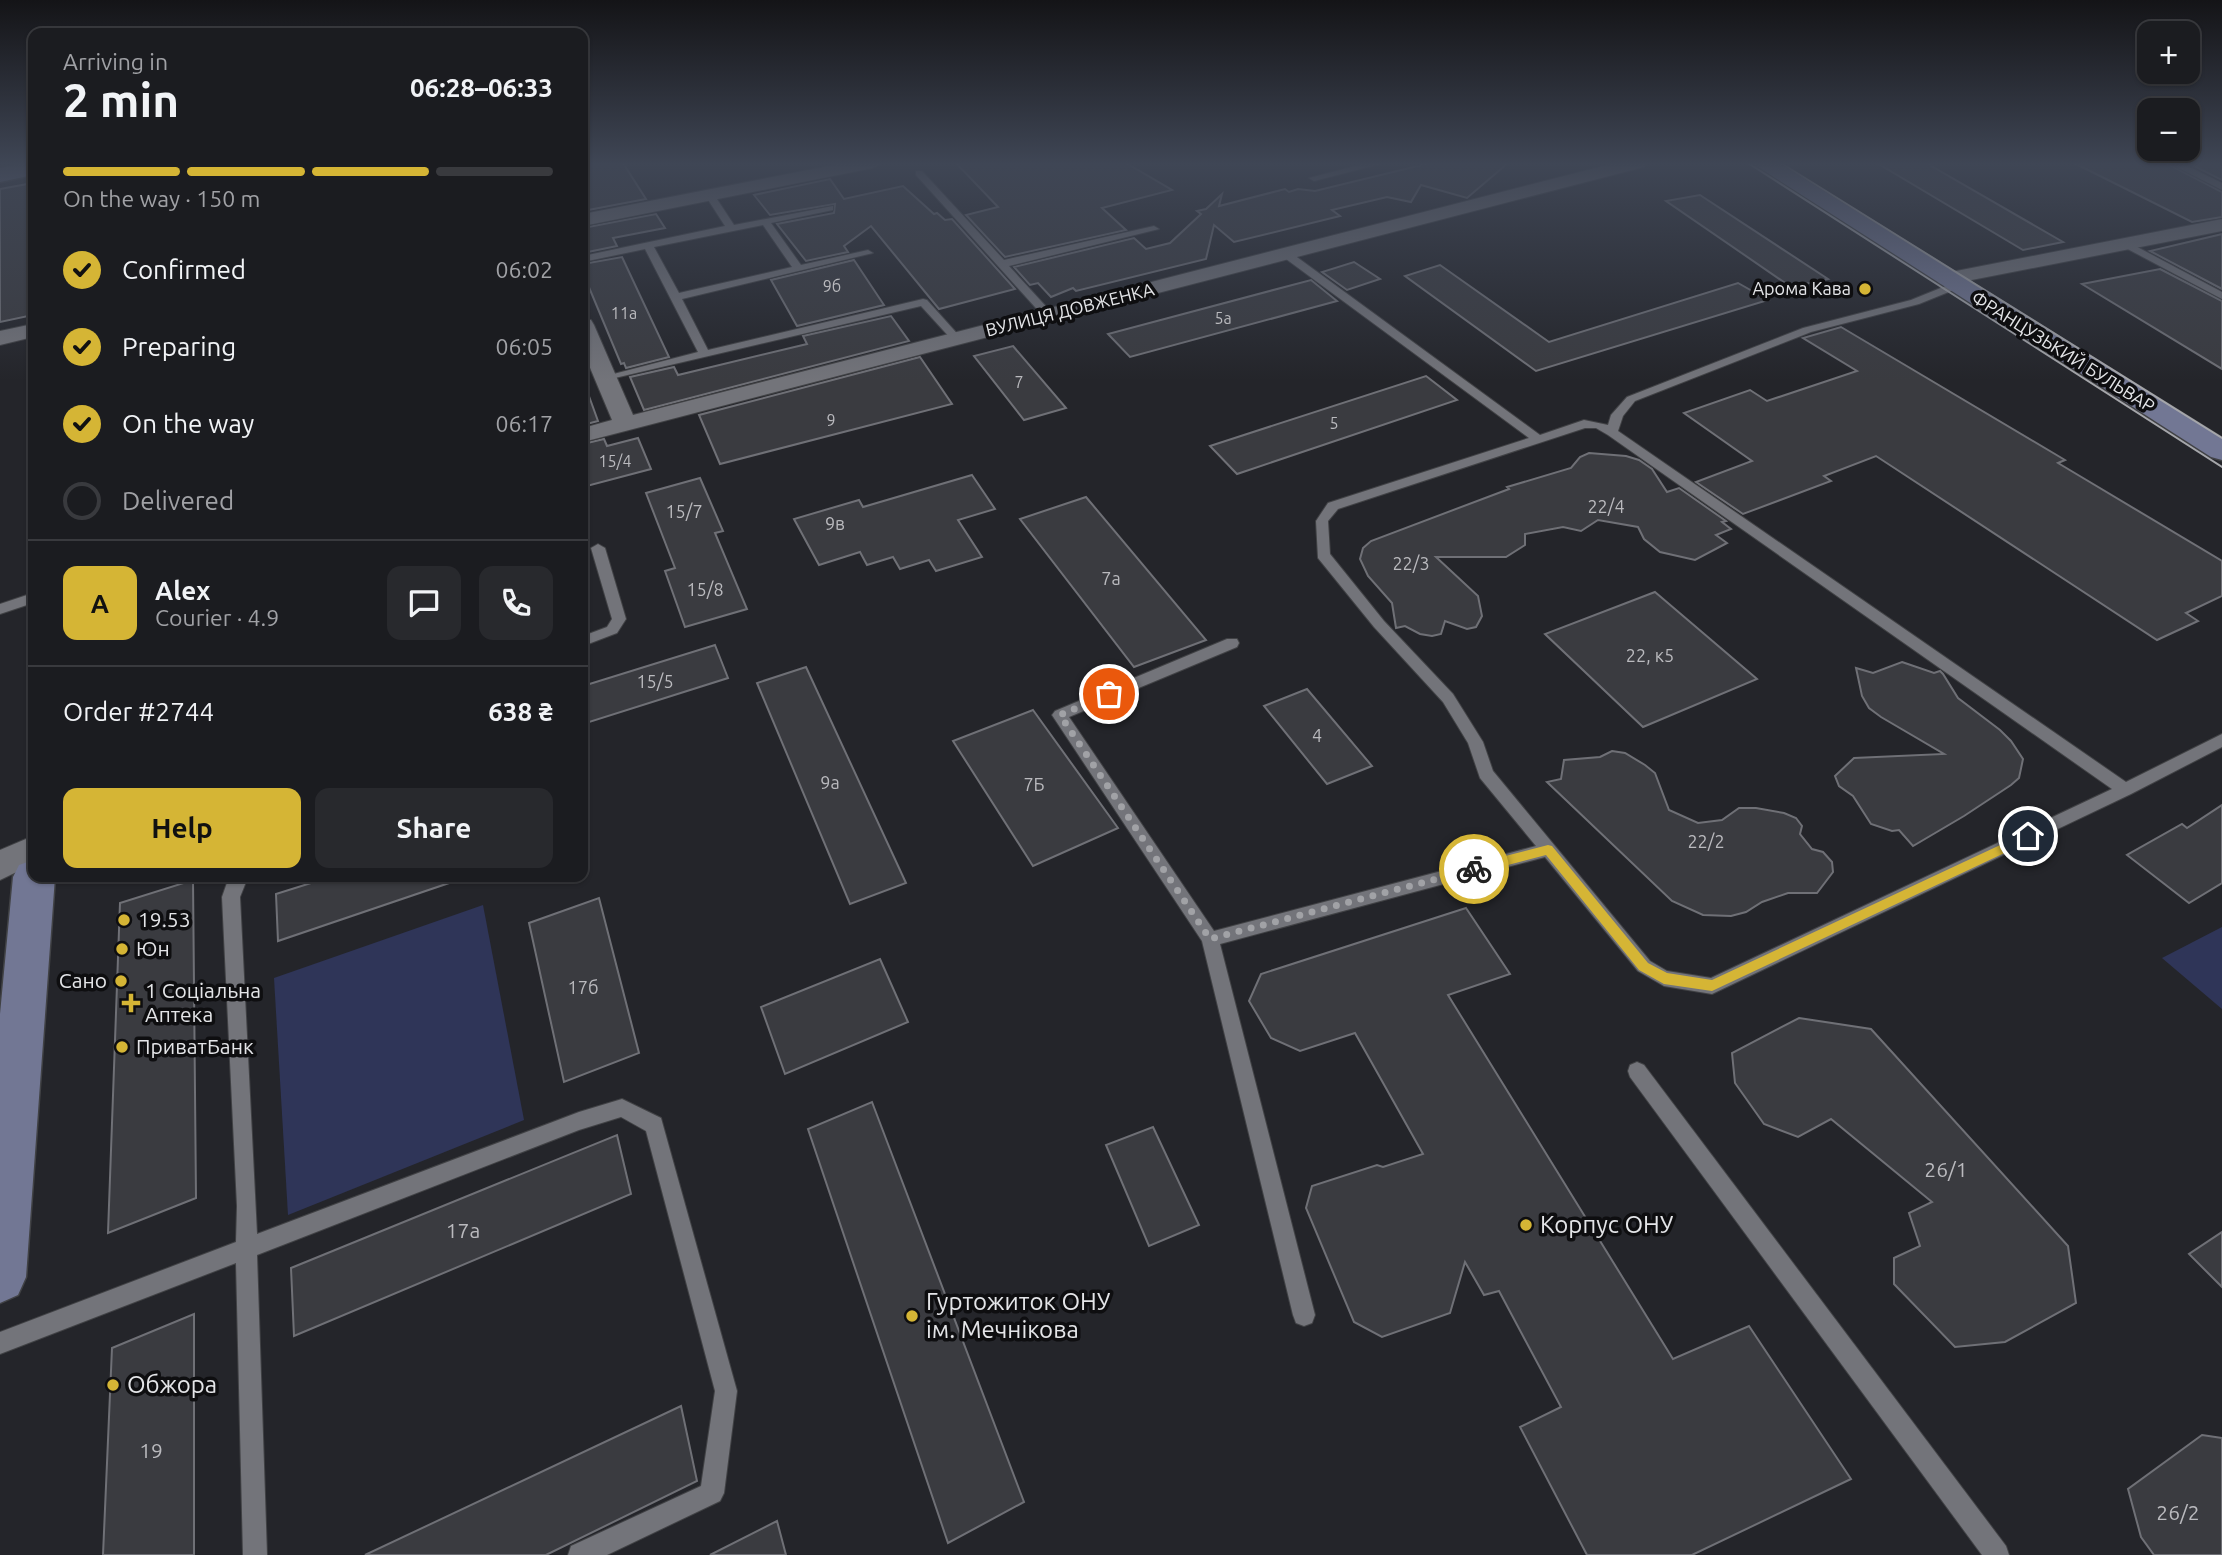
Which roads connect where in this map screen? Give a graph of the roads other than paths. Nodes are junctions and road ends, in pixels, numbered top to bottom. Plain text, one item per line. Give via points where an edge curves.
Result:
1 (696, 236) edge
2 (775, 236) edge
3 (976, 236) edge
4 (1125, 236) edge
5 (1357, 236) edge
6 (1878, 236) edge
7 (2169, 236) edge
8 (2126, 244) junction
9 (648, 246) junction
10 (868, 253) dead end
11 (1286, 254) junction
12 (588, 258) edge
13 (1002, 264) junction
14 (798, 269) junction
15 (1952, 282) junction
16 (2222, 296) edge
17 (676, 298) junction
18 (1048, 315) junction
19 (28, 332) edge
20 (588, 337) edge
21 (0, 338) edge
22 (957, 339) junction
23 (704, 354) junction
24 (606, 379) junction
25 (625, 424) junction
26 (1612, 432) junction
27 (588, 434) edge
28 (1538, 439) junction
29 (2222, 451) edge
30 (598, 548) dead end
31 (28, 600) edge
32 (0, 609) edge
33 (588, 639) edge
34 (1232, 643) dead end
35 (2222, 740) edge
36 (2125, 790) junction
37 (1548, 850) junction
38 (28, 852) edge
39 (0, 866) edge
40 (34, 882) edge
41 (235, 882) edge
42 (1210, 939) junction
43 (1637, 1071) dead end
44 (246, 1249) junction
45 (0, 1277) edge
46 (1304, 1315) dead end
47 (0, 1343) edge
48 (1992, 1554) edge
49 (254, 1555) edge
50 (580, 1555) edge

1 - 9 lane
2 - 14 lane
3 - 13 lane
4 - 13 lane
5 - 11 street, ВУЛИЦЯ ДОВЖЕНКА
6 - 15 street, ФРАНЦУЗЬКИЙ БУЛЬВАР
7 - 8 street
8 - 15 street
8 - 16 lane
9 - 12 lane
9 - 17 lane
10 - 14 lane
11 - 18 street, ВУЛИЦЯ ДОВЖЕНКА
11 - 28 lane
13 - 18 lane
14 - 17 lane
15 - 26 lane via 1916,302 1807,330 1631,399 1617,415
15 - 29 street, ФРАНЦУЗЬКИЙ БУЛЬВАР
17 - 23 lane
18 - 22 street, ВУЛИЦЯ ДОВЖЕНКА
19 - 21 street
20 - 24 street
22 - 23 lane via 923,302
22 - 25 street, ВУЛИЦЯ ДОВЖЕНКА
23 - 24 lane
24 - 25 street
25 - 27 street, ВУЛИЦЯ ДОВЖЕНКА
26 - 28 lane via 1584,424
26 - 36 lane
28 - 37 lane via 1333,506 1322,522 1322,533 1323,555 1448,698 1475,742 1486,774
30 - 33 lane via 619,619 612,630
31 - 32 lane
34 - 42 lane via 1060,715
35 - 36 lane
36 - 37 lane via 1712,986 1664,978 1644,967
37 - 42 lane
38 - 39 street
40 - 45 street
41 - 44 lane
42 - 46 lane
43 - 48 lane
44 - 47 lane
44 - 49 lane
44 - 50 lane via 579,1121 622,1108 654,1125 726,1391 712,1493

